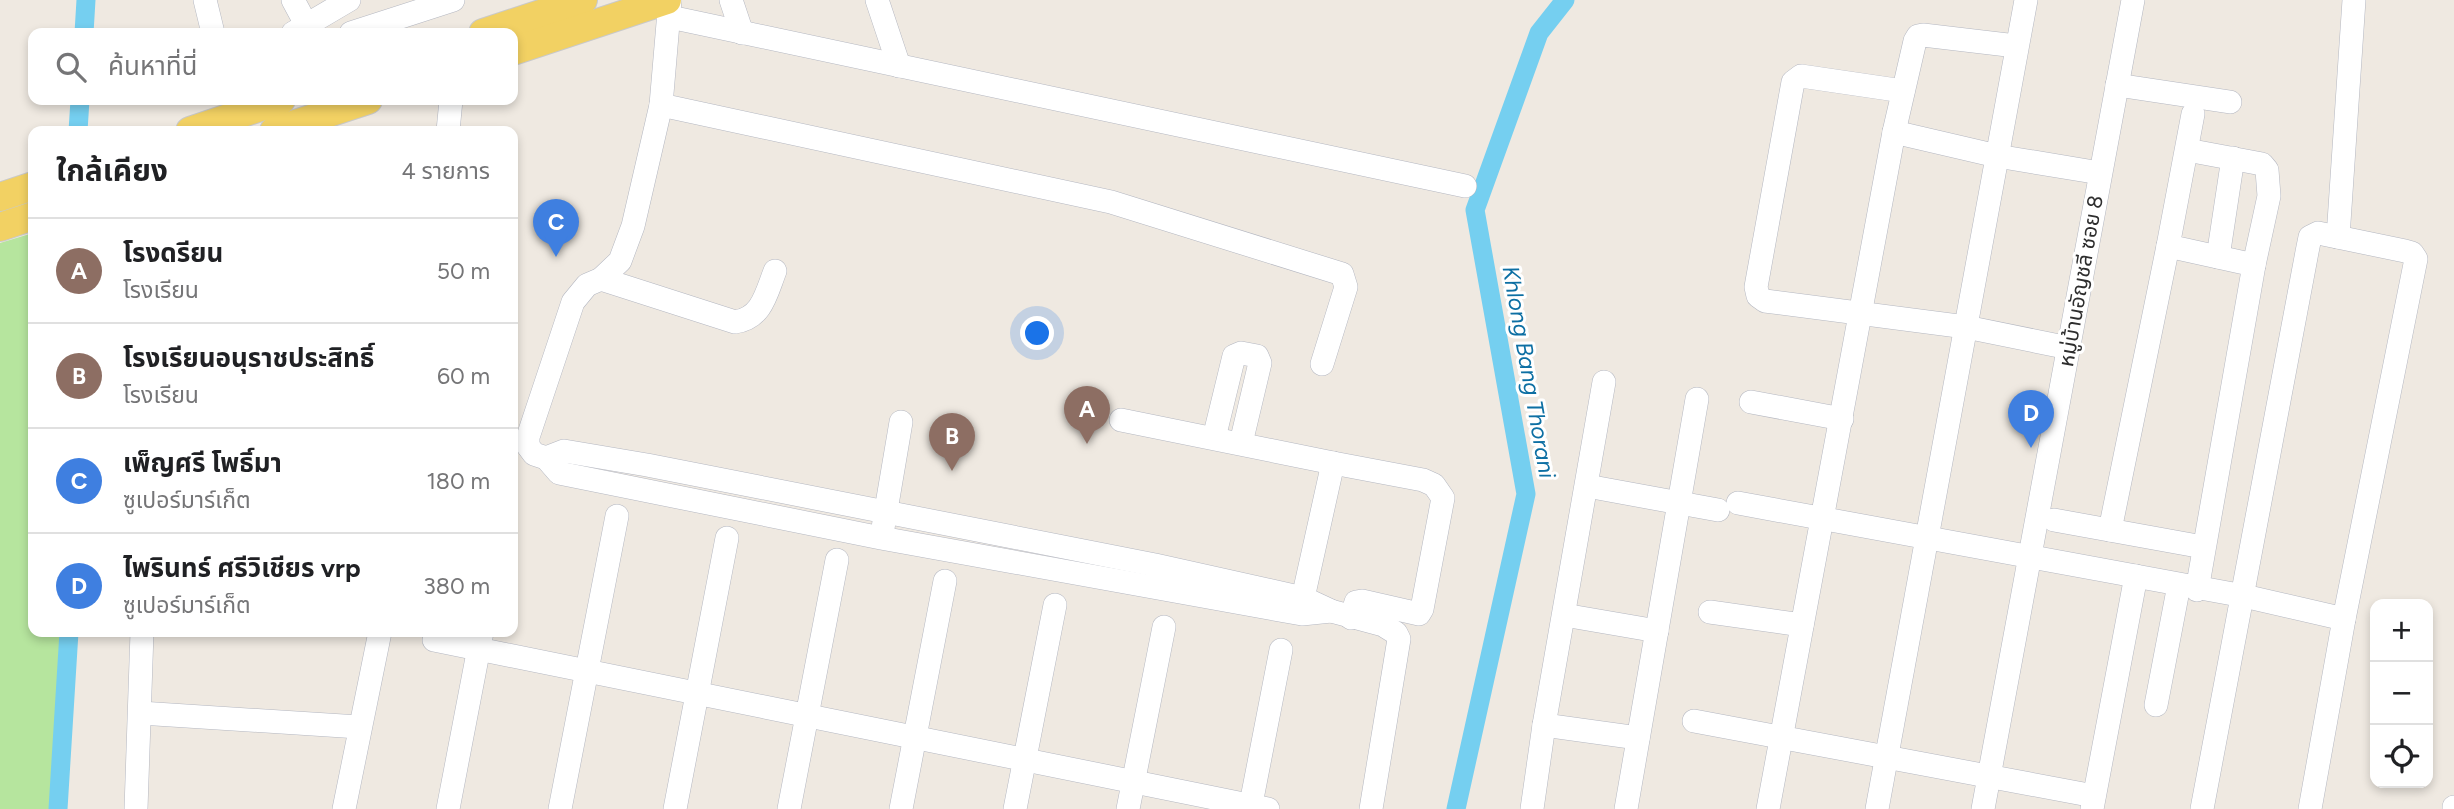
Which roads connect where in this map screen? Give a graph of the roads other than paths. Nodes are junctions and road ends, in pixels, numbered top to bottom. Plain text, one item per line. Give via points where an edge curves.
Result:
1 (205, 0) edge
2 (293, 0) edge
3 (349, 0) edge
4 (453, 0) edge
5 (583, 0) edge
6 (731, 0) edge
7 (877, 0) edge
8 (2026, 0) edge
9 (2133, 0) edge
10 (2354, 0) edge
11 (669, 6) edge
12 (212, 28) edge
13 (300, 28) edge
14 (302, 28) edge
15 (366, 28) edge
16 (498, 28) edge
17 (742, 33) junction
18 (2016, 46) junction
19 (518, 50) edge
20 (899, 66) junction
21 (2117, 85) junction
22 (1903, 91) junction
23 (2230, 102) dead end
24 (353, 105) edge
25 (451, 105) edge
26 (661, 105) junction
27 (235, 107) edge
28 (2193, 114) dead end
29 (199, 126) edge
30 (289, 126) edge
31 (448, 126) edge
32 (1894, 132) junction
33 (2188, 150) junction
34 (1997, 156) junction
35 (2233, 159) junction
36 (2100, 173) junction
37 (1465, 186) dead end
38 (28, 188) edge
39 (0, 197) edge
40 (28, 218) edge
41 (0, 227) edge
42 (2338, 237) junction
43 (2168, 246) junction
44 (2218, 257) junction
45 (2254, 265) junction
46 (775, 271) dead end
47 (601, 279) junction
48 (1861, 313) junction
49 (1966, 327) junction
50 (2069, 348) junction
51 (1322, 364) dead end
52 (1604, 382) dead end
53 (1697, 399) dead end
54 (1751, 402) dead end
55 (1842, 419) junction
56 (1121, 420) dead end
57 (901, 422) dead end
58 (1214, 438) junction
59 (1241, 443) junction
60 (546, 458) junction
61 (1333, 463) junction
62 (1587, 486) junction
63 (1679, 503) junction
64 (886, 513) junction
65 (617, 516) dead end
66 (1823, 517) junction
67 (2054, 520) dead end
68 (2110, 530) junction
69 (727, 538) dead end
70 (881, 538) junction
71 (1928, 538) junction
72 (2203, 547) junction
73 (2029, 558) junction
74 (1124, 559) junction
75 (837, 560) dead end
76 (2136, 576) junction
77 (945, 581) dead end
78 (1117, 581) junction
79 (2188, 588) junction
80 (2244, 596) junction
81 (1303, 598) junction
82 (1055, 605) dead end
83 (1710, 612) dead end
84 (1341, 615) junction
85 (1564, 615) junction
86 (2344, 619) junction
87 (1802, 625) junction
88 (1164, 627) dead end
89 (1657, 631) junction
90 (142, 637) edge
91 (379, 637) edge
92 (434, 640) dead end
93 (480, 640) edge
94 (1281, 650) dead end
95 (587, 671) junction
96 (697, 693) junction
97 (2156, 705) dead end
98 (140, 713) junction
99 (807, 715) junction
100 (1694, 721) dead end
101 (1544, 725) junction
102 (359, 727) junction
103 (915, 736) junction
104 (1783, 736) junction
105 (1638, 738) junction
106 (1886, 757) junction
107 (1025, 758) junction
108 (1989, 776) junction
109 (1134, 782) junction
110 (2093, 803) edge
111 (1256, 807) edge
112 (136, 809) edge
113 (344, 809) edge
114 (448, 809) edge
115 (560, 809) edge
116 (674, 809) edge
117 (789, 809) edge
118 (901, 809) edge
119 (1015, 809) edge
120 (1128, 809) edge
121 (1371, 809) edge
122 (1532, 809) edge
123 (1626, 809) edge
124 (1768, 809) edge
125 (1877, 809) edge
126 (1983, 809) edge
127 (2202, 809) edge
128 (2310, 809) edge

1 - 12 street
2 - 13 street
3 - 14 street
4 - 15 street
5 - 16 main road
6 - 17 street
7 - 20 street
8 - 18 street
9 - 21 street, หมู่บ้านอัญชลี ซอย 8
10 - 42 street
11 - 17 street
11 - 19 main road
11 - 26 street
17 - 20 street
18 - 22 street via 1918,36
18 - 34 street
20 - 37 street
21 - 23 street
21 - 36 street, หมู่บ้านอัญชลี ซอย 8
22 - 32 street
22 - 48 street via 1801,76 1790,92 1758,296 1765,301
24 - 30 main road
25 - 31 street
26 - 47 street via 625,250
26 - 51 street via 1111,202 1342,274 1346,287
27 - 29 main road
28 - 33 street
32 - 34 street
32 - 48 street
33 - 35 street
33 - 43 street
34 - 36 street
34 - 49 street
35 - 44 street
35 - 45 street via 2262,164 2270,180
36 - 50 street, หมู่บ้านอัญชลี ซอย 8
38 - 39 main road
40 - 41 main road
42 - 80 street via 2318,233 2310,237
42 - 86 street via 2405,251 2416,259
43 - 44 street
43 - 68 street
44 - 45 street
45 - 72 street
46 - 47 street via 758,312 735,322
47 - 60 street via 587,285 573,302 528,436 534,454
48 - 49 street
48 - 55 street
49 - 50 street
49 - 71 street
50 - 73 street, หมู่บ้านอัญชลี ซอย 8
52 - 62 street
53 - 63 street
54 - 55 street
55 - 66 street
56 - 58 street
57 - 64 street
58 - 59 street
58 - 59 street via 1234,356 1252,354 1261,363
59 - 61 street
60 - 64 street via 564,451 633,462
60 - 70 street via 559,473
61 - 81 street
61 - 84 street via 1423,480 1434,485 1443,498 1419,614 1362,601
62 - 63 street
62 - 85 street
63 - 66 street
63 - 89 street
64 - 70 street
64 - 74 street
65 - 95 street
66 - 71 street
66 - 87 street
67 - 68 street
68 - 72 street
69 - 96 street
70 - 78 street
71 - 73 street
71 - 106 street
72 - 79 street
73 - 76 street
73 - 108 street, หมู่บ้านอัญชลี ซอย 8
74 - 78 street
74 - 81 street
75 - 99 street
76 - 79 street
76 - 110 street
77 - 103 street
78 - 84 street via 1302,614
79 - 80 street
79 - 97 street
80 - 86 street
80 - 127 street
81 - 84 street
82 - 107 street
83 - 87 street
84 - 121 street via 1384,625 1399,639
85 - 89 street
85 - 101 street
86 - 128 street
87 - 104 street
88 - 109 street
89 - 105 street
90 - 98 street
91 - 102 street
92 - 93 street
93 - 95 street
93 - 114 street
94 - 111 street
95 - 96 street
95 - 115 street
96 - 99 street
96 - 116 street
98 - 102 street
98 - 112 street
99 - 103 street
99 - 117 street
100 - 104 street
101 - 105 street
101 - 122 street
102 - 113 street
103 - 107 street
103 - 118 street
104 - 106 street
104 - 124 street
105 - 123 street
106 - 108 street
106 - 125 street
107 - 109 street
107 - 119 street
108 - 110 street
108 - 126 street, หมู่บ้านอัญชลี ซอย 8
109 - 111 street
109 - 120 street

